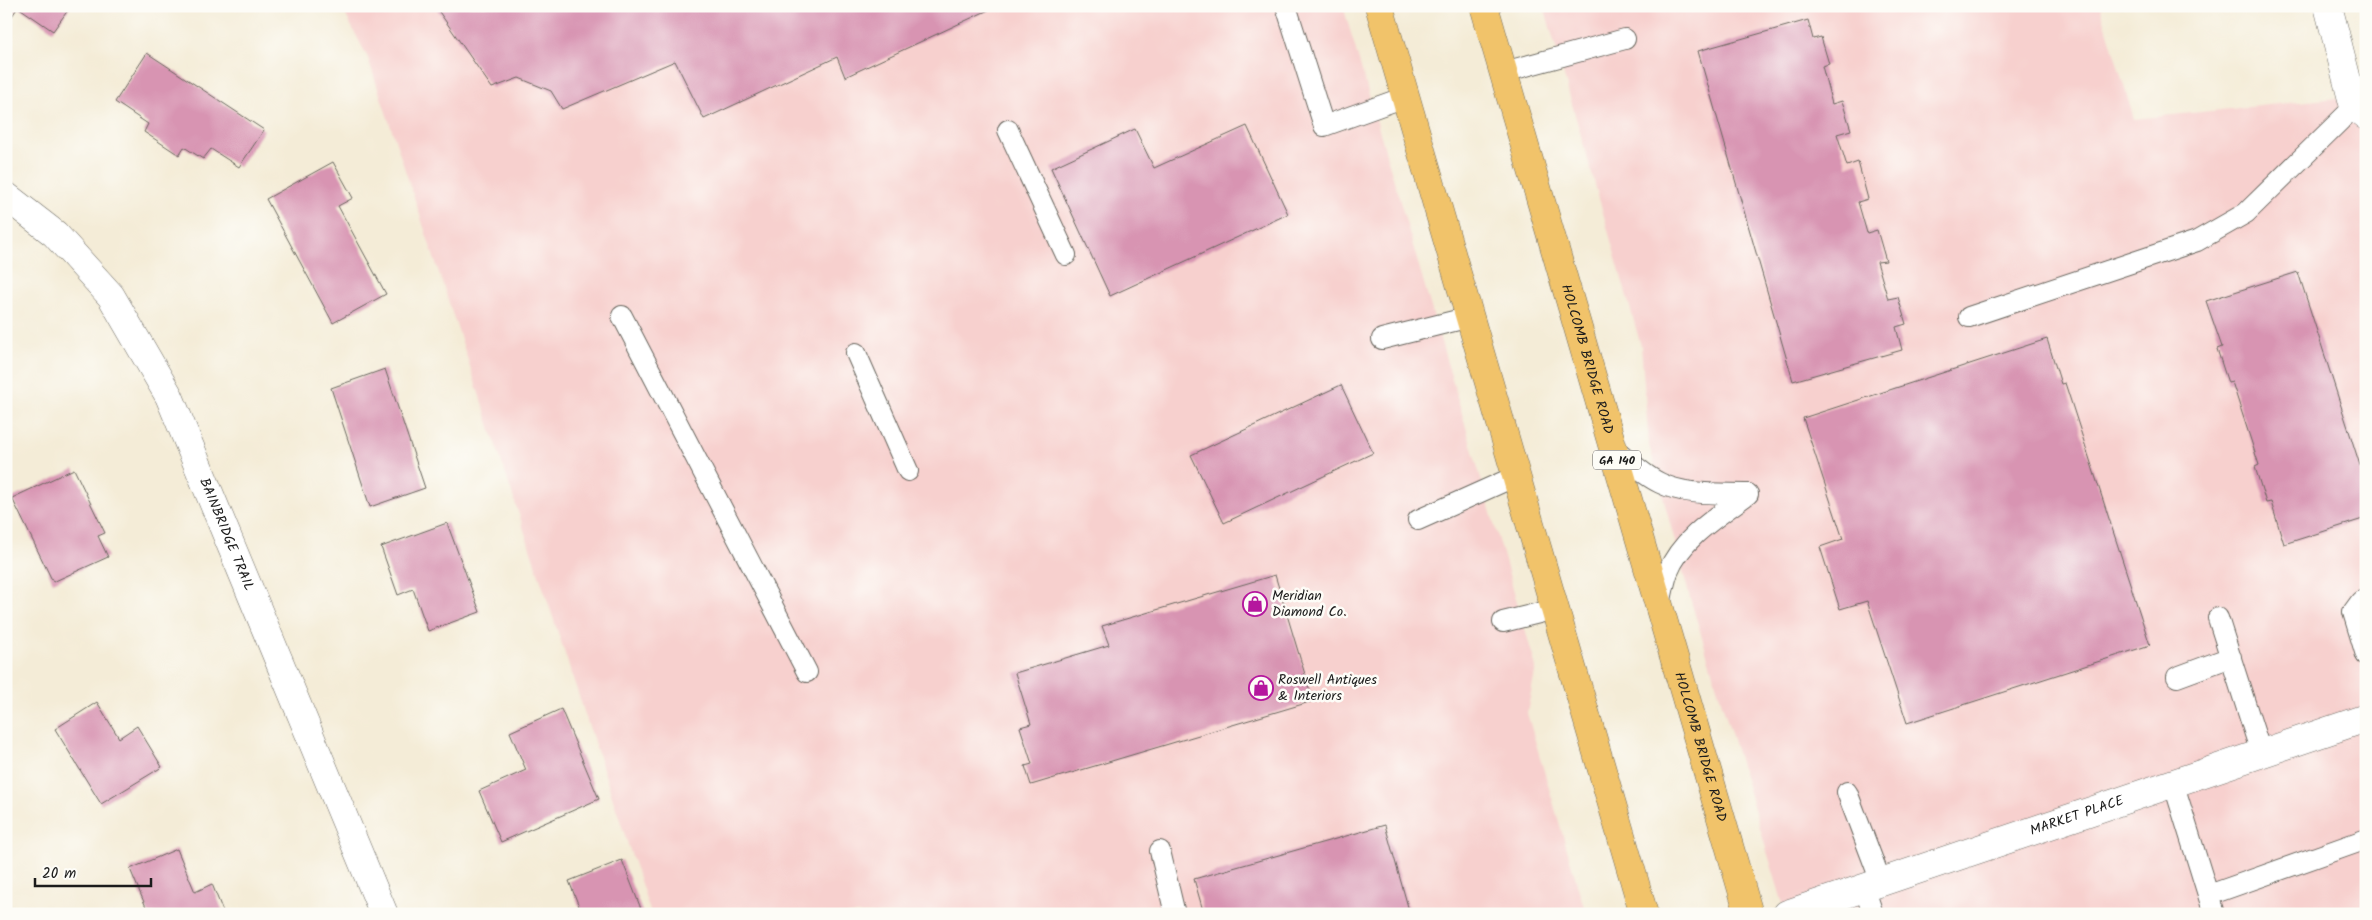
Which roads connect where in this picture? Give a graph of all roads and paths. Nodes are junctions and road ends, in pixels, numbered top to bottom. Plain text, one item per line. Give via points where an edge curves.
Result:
1 (1286, 6) edge
2 (1379, 6) edge
3 (1484, 6) edge
4 (2328, 6) edge
5 (1625, 39) dead end
6 (1504, 72) junction
7 (1404, 97) junction
8 (2360, 112) edge
9 (1008, 130) dead end
10 (6, 196) edge
11 (1066, 255) dead end
12 (622, 316) dead end
13 (1470, 317) junction
14 (1969, 317) dead end
15 (1382, 339) dead end
16 (856, 353) dead end
17 (1613, 447) junction
18 (908, 471) dead end
19 (1516, 476) junction
20 (1418, 520) dead end
21 (2366, 600) edge
22 (1660, 606) junction
23 (1555, 609) junction
24 (2218, 618) dead end
25 (1503, 622) dead end
26 (2366, 655) edge
27 (2231, 657) junction
28 (807, 672) dead end
29 (2177, 677) dead end
30 (2366, 718) edge
31 (2261, 753) junction
32 (2173, 782) junction
33 (1848, 792) dead end
34 (2364, 840) dead end
35 (1160, 852) dead end
36 (1872, 885) junction
37 (2211, 904) edge
38 (384, 914) edge
39 (1175, 914) edge
40 (1644, 914) edge
41 (1749, 914) edge
42 (1788, 914) edge
43 (1872, 914) edge

1 - 7 lane via 1324,126
2 - 7 main road
3 - 6 main road, HOLCOMB BRIDGE ROAD / GA 140
4 - 8 street
5 - 6 lane
6 - 17 main road, HOLCOMB BRIDGE ROAD / GA 140
7 - 13 main road
8 - 14 lane via 2246,213 2197,240
9 - 11 lane
10 - 38 street, BAINBRIDGE TRAIL via 54,234 110,296 170,396
12 - 28 lane
13 - 15 lane
13 - 19 main road
16 - 18 lane
17 - 22 main road, HOLCOMB BRIDGE ROAD / GA 140
17 - 22 lane via 1661,484 1686,491 1748,494 1697,532 1685,547 1669,571
19 - 20 lane
19 - 23 main road
21 - 26 lane via 2361,601 2353,612
22 - 41 main road, HOLCOMB BRIDGE ROAD / GA 140
23 - 25 lane
23 - 40 main road
24 - 27 lane
27 - 29 lane
27 - 31 lane
30 - 31 street, MARKET PLACE
31 - 32 street, MARKET PLACE
32 - 36 street, MARKET PLACE
32 - 37 lane
33 - 36 lane
34 - 37 lane
35 - 39 lane
36 - 42 street, MARKET PLACE
36 - 43 lane

